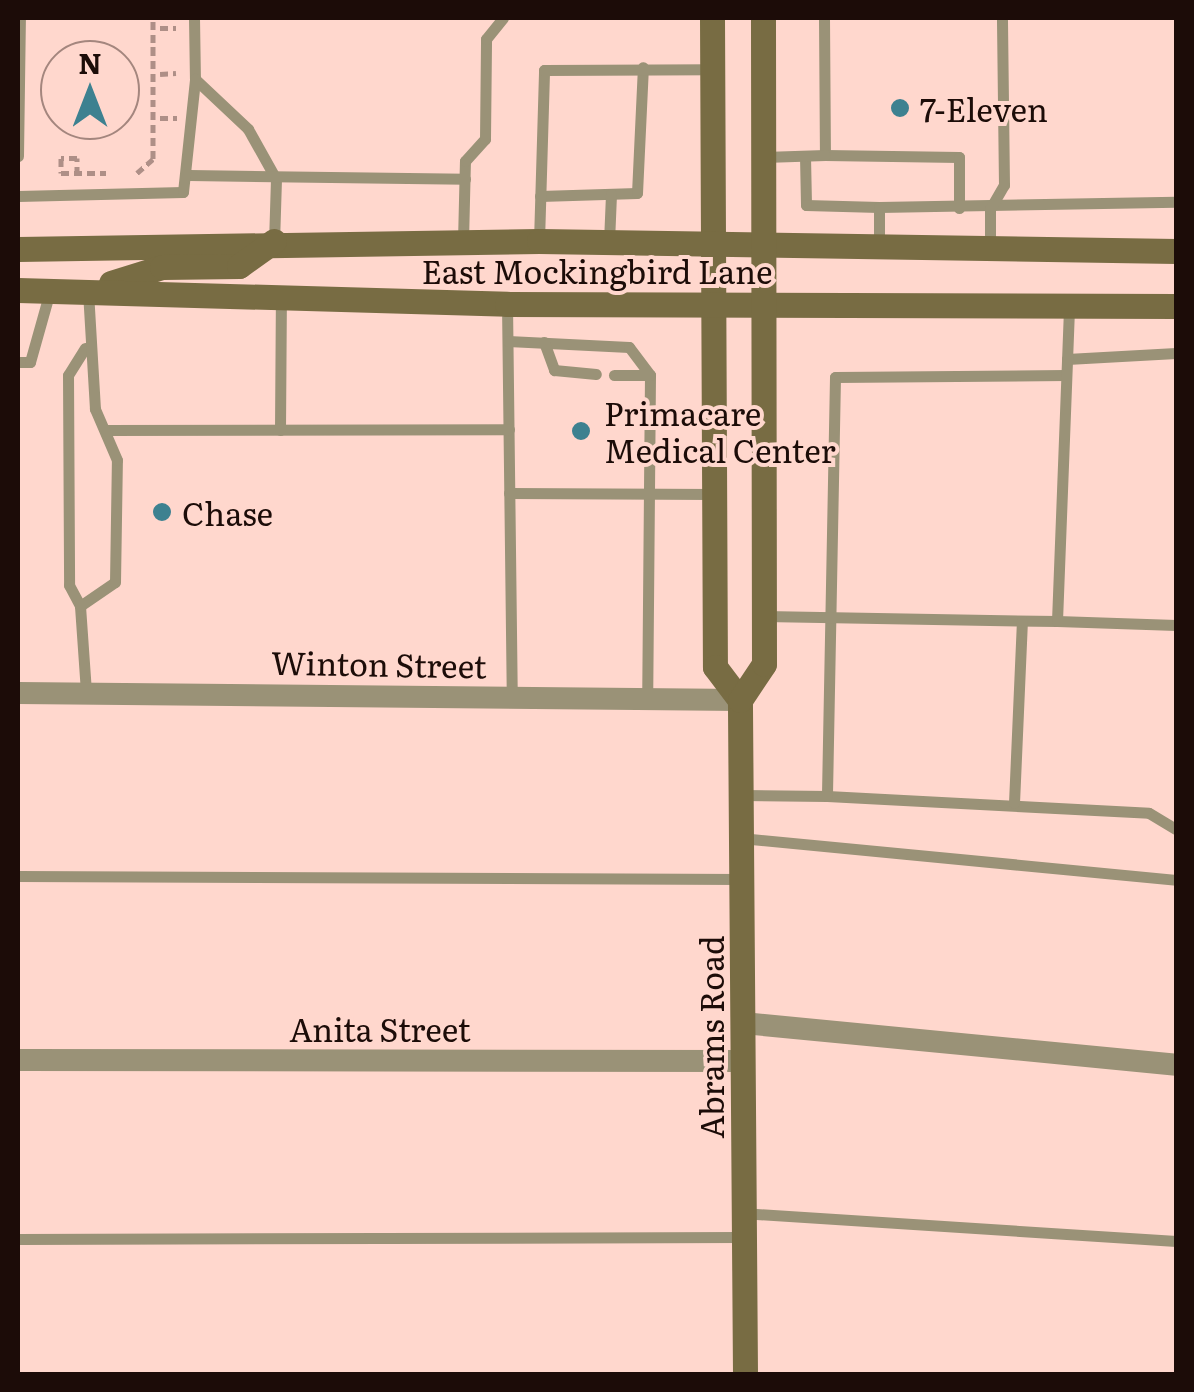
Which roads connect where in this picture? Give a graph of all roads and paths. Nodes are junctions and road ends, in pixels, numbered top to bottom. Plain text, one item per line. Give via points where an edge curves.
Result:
1 (20, 18) edge
2 (153, 18) edge
3 (194, 18) edge
4 (503, 18) edge
5 (712, 18) edge
6 (763, 18) edge
7 (824, 18) edge
8 (1002, 18) edge
9 (176, 57) dead end
10 (643, 67) junction
11 (711, 69) junction
12 (160, 74) dead end
13 (195, 79) junction
14 (18, 156) edge
15 (805, 156) junction
16 (832, 156) junction
17 (869, 156) junction
18 (896, 156) junction
19 (927, 156) junction
20 (763, 157) junction
21 (838, 171) dead end
22 (868, 172) dead end
23 (896, 172) dead end
24 (927, 173) dead end
25 (77, 174) dead end
26 (189, 175) junction
27 (276, 179) junction
28 (465, 179) junction
29 (610, 194) junction
30 (18, 196) edge
31 (540, 196) junction
32 (871, 202) junction
33 (1176, 202) edge
34 (958, 208) junction
35 (990, 209) junction
36 (274, 241) junction
37 (463, 241) junction
38 (539, 241) junction
39 (610, 242) junction
40 (709, 244) junction
41 (763, 244) junction
42 (879, 246) junction
43 (990, 248) junction
44 (18, 249) edge
45 (1176, 251) edge
46 (18, 290) edge
47 (50, 290) junction
48 (88, 290) junction
49 (281, 299) junction
50 (763, 302) junction
51 (507, 304) junction
52 (712, 304) junction
53 (1176, 306) edge
54 (1069, 309) junction
55 (508, 341) junction
56 (544, 342) junction
57 (86, 348) junction
58 (1176, 353) edge
59 (1067, 358) junction
60 (18, 362) edge
61 (596, 374) dead end
62 (614, 375) dead end
63 (650, 375) junction
64 (1066, 375) junction
65 (508, 429) junction
66 (105, 430) junction
67 (280, 430) junction
68 (509, 493) junction
69 (650, 494) junction
70 (712, 494) junction
71 (80, 606) junction
72 (764, 616) junction
73 (829, 617) junction
74 (1022, 621) junction
75 (1056, 621) junction
76 (1176, 626) edge
77 (86, 692) junction
78 (18, 693) edge
79 (512, 697) junction
80 (646, 699) junction
81 (740, 700) junction
82 (741, 795) junction
83 (827, 796) junction
84 (1014, 803) junction
85 (1176, 828) edge
86 (742, 838) junction
87 (18, 876) edge
88 (742, 879) junction
89 (1176, 880) edge
90 (743, 1023) junction
91 (18, 1060) edge
92 (743, 1061) junction
93 (1176, 1065) edge
94 (742, 1225) junction
95 (18, 1239) edge
96 (1176, 1241) edge
97 (745, 1374) edge

1 - 14 lane
2 - 25 path via 153,159 139,173 78,173 61,173 61,158 77,158
3 - 13 lane
4 - 28 lane via 486,39 485,139 465,160
5 - 11 main road
6 - 20 main road, Abrams Road
7 - 16 lane
8 - 35 lane via 1004,186
9 - 12 path via 176,74
10 - 11 lane
10 - 29 lane via 637,193
10 - 31 lane via 544,70
11 - 40 main road
13 - 26 lane
13 - 27 lane via 248,129
15 - 16 lane
15 - 20 lane
15 - 32 lane via 806,205
16 - 17 lane
16 - 21 lane
17 - 18 lane
17 - 22 lane
18 - 19 lane
18 - 23 lane
19 - 24 lane
19 - 34 lane via 958,157
20 - 41 main road, Abrams Road
26 - 27 lane
26 - 30 lane via 170,196
27 - 28 lane
27 - 36 lane
28 - 37 lane
29 - 31 lane
29 - 39 lane
31 - 38 lane
32 - 34 lane
32 - 42 lane
33 - 35 lane
34 - 35 lane
35 - 43 lane
36 - 37 main road, East Mockingbird Lane
36 - 44 main road, East Mockingbird Lane
36 - 48 main road via 239,266 162,268
37 - 38 main road, East Mockingbird Lane
38 - 39 main road, East Mockingbird Lane
39 - 40 main road, East Mockingbird Lane
40 - 41 main road, East Mockingbird Lane
40 - 52 main road
41 - 42 main road, East Mockingbird Lane
41 - 50 main road, Abrams Road
42 - 43 main road, East Mockingbird Lane
43 - 45 main road, East Mockingbird Lane
46 - 47 main road, East Mockingbird Lane
47 - 48 main road, East Mockingbird Lane
47 - 60 lane via 30,362
48 - 49 main road, East Mockingbird Lane
48 - 57 lane
49 - 51 main road, East Mockingbird Lane
49 - 67 lane
50 - 52 main road, East Mockingbird Lane
50 - 54 main road, East Mockingbird Lane
50 - 72 main road, Abrams Road
51 - 52 main road, East Mockingbird Lane
51 - 55 lane
52 - 70 main road
53 - 54 main road, East Mockingbird Lane
54 - 59 lane
55 - 56 lane
55 - 65 lane
56 - 61 lane via 554,370
56 - 63 lane via 630,347
57 - 66 lane
57 - 71 lane via 68,375 69,584
58 - 59 lane
59 - 64 lane
62 - 63 lane
63 - 69 lane
64 - 73 lane via 835,377
64 - 75 lane
65 - 67 lane
65 - 68 lane
66 - 67 lane
66 - 71 lane via 118,460 115,582
68 - 69 lane
68 - 79 lane
69 - 70 lane
69 - 80 lane
70 - 81 main road via 715,667
71 - 77 lane
72 - 73 lane
72 - 81 main road, Abrams Road via 764,664
73 - 74 lane
73 - 83 lane
74 - 75 lane
74 - 84 lane
75 - 76 lane
77 - 78 street, Winton Street
77 - 79 street, Winton Street
79 - 80 street, Winton Street
80 - 81 street, Winton Street
81 - 82 main road, Abrams Road
82 - 83 lane
82 - 86 main road, Abrams Road
83 - 84 lane
84 - 85 lane via 1149,814
86 - 88 main road, Abrams Road
86 - 89 lane
87 - 88 lane
88 - 90 main road, Abrams Road
90 - 92 main road, Abrams Road
90 - 93 street
91 - 92 street, Anita Street
92 - 94 main road, Abrams Road
94 - 95 lane
94 - 96 lane
94 - 97 main road, Abrams Road

